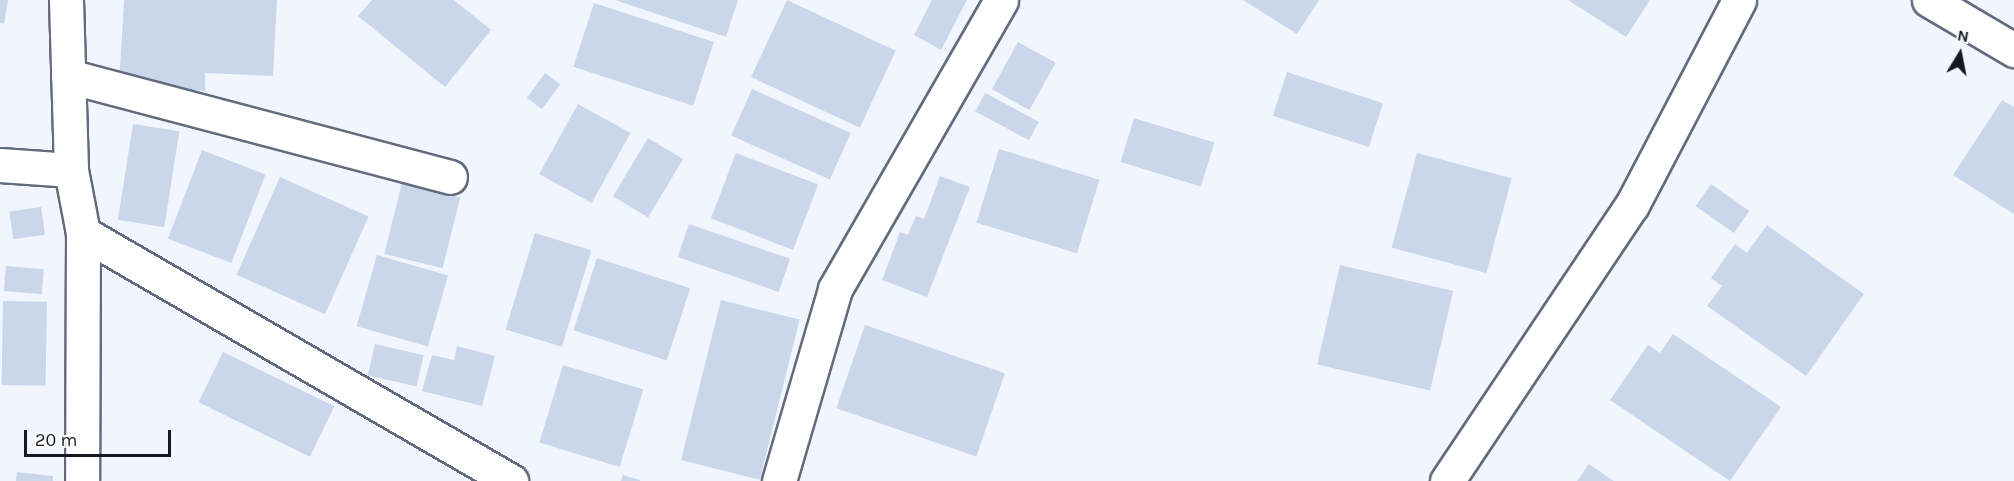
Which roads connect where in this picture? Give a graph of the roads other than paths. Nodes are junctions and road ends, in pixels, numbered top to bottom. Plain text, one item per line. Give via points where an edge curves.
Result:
1 (66, 0) edge
2 (1001, 0) edge
3 (1739, 0) edge
4 (1929, 0) edge
5 (2014, 50) edge
6 (68, 76) junction
7 (0, 165) edge
8 (71, 170) junction
9 (450, 177) dead end
10 (83, 233) junction
11 (82, 481) edge
12 (511, 481) edge
13 (779, 481) edge
14 (1447, 481) edge

1 - 6 street
2 - 13 street via 835,289
3 - 14 street via 1632,205
4 - 5 street
6 - 8 street
6 - 9 street
7 - 8 street
8 - 10 street
10 - 11 street
10 - 12 street

